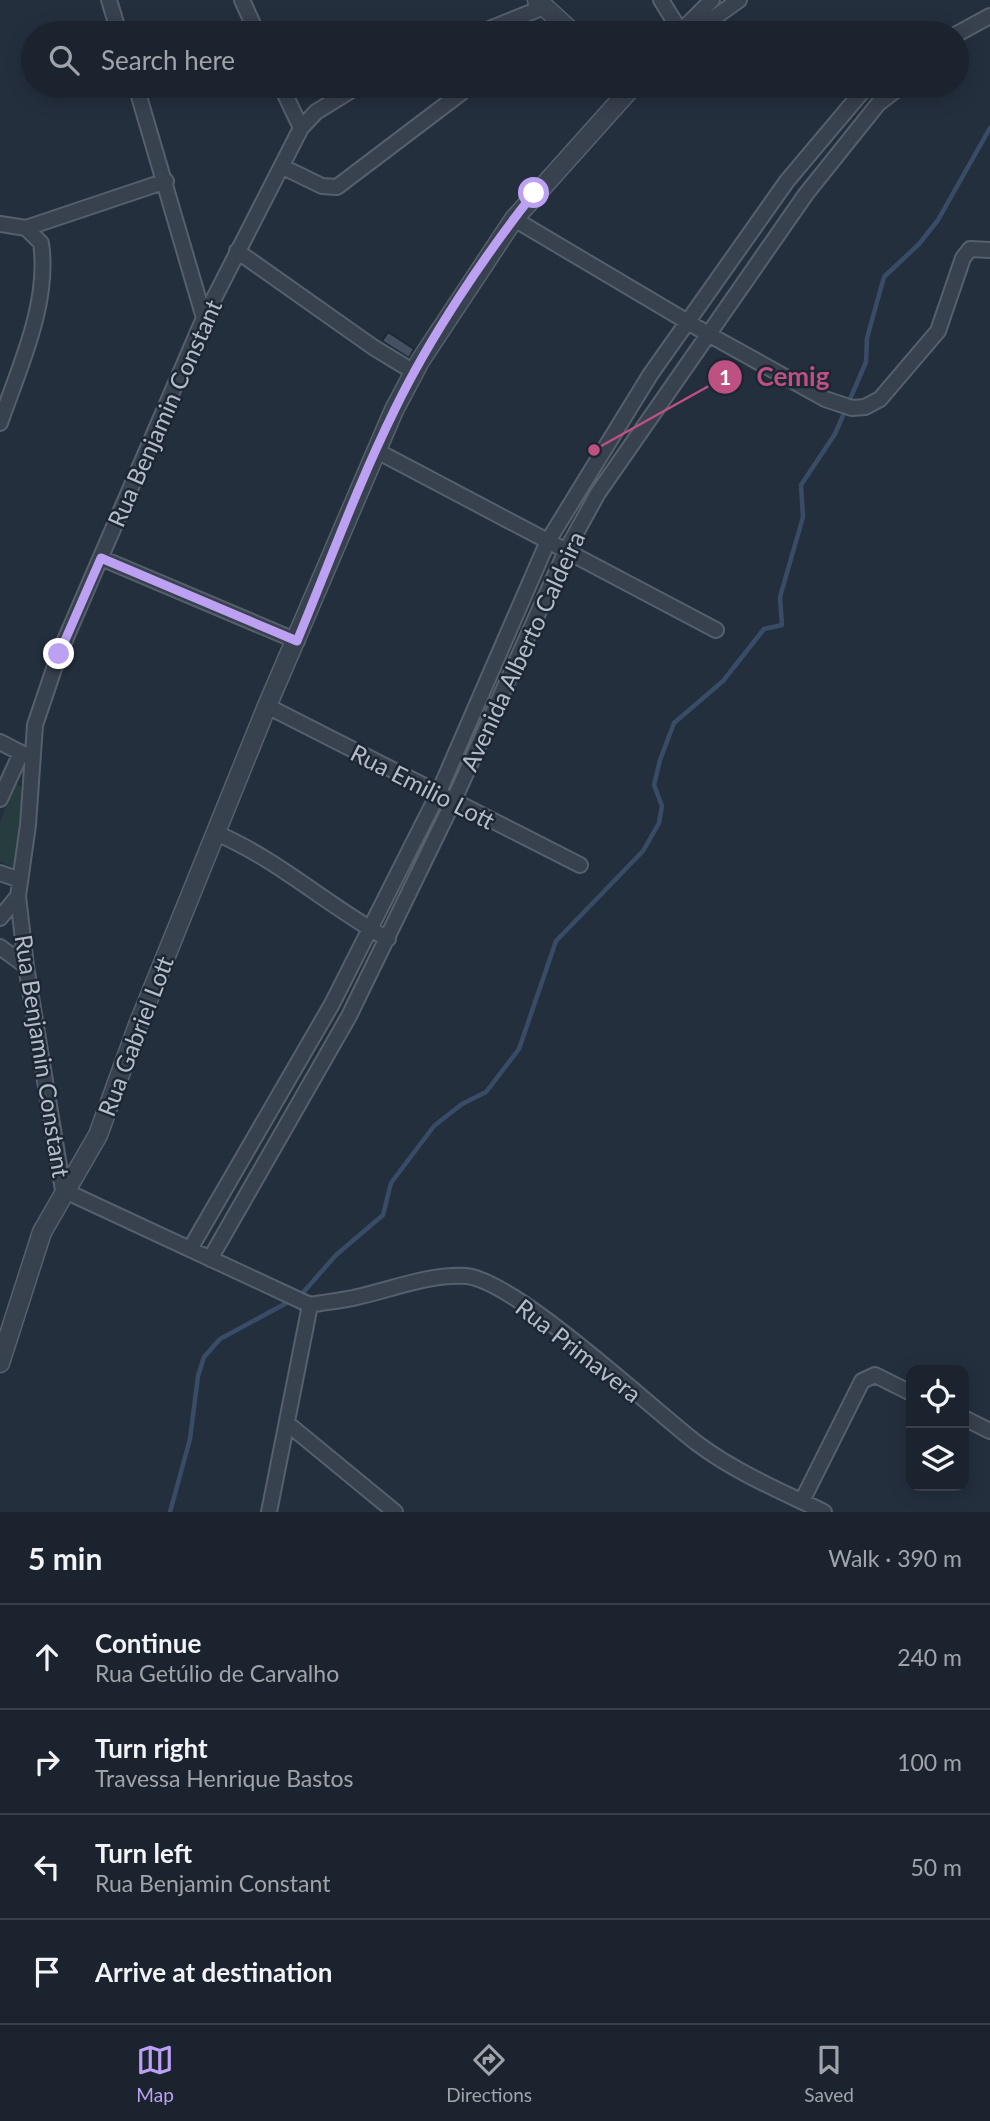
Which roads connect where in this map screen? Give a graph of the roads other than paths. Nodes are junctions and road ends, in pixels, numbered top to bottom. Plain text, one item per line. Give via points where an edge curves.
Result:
1 (108, 0) edge
2 (242, 0) edge
3 (661, 0) edge
4 (712, 0) edge
5 (738, 0) edge
6 (540, 4) edge
7 (990, 16) edge
8 (115, 21) edge
9 (252, 21) edge
10 (504, 21) edge
11 (559, 21) edge
12 (675, 21) edge
13 (692, 21) edge
14 (708, 21) edge
15 (969, 30) edge
16 (140, 98) edge
17 (287, 98) edge
18 (339, 98) edge
19 (454, 98) edge
20 (623, 98) edge
21 (856, 98) edge
22 (886, 98) edge
23 (301, 128) junction
24 (283, 167) junction
25 (166, 181) junction
26 (787, 181) junction
27 (806, 194) junction
28 (513, 219) junction
29 (0, 224) edge
30 (26, 228) junction
31 (990, 250) edge
32 (237, 251) junction
33 (204, 318) junction
34 (688, 322) junction
35 (708, 334) junction
36 (414, 372) junction
37 (0, 423) edge
38 (377, 451) junction
39 (548, 541) junction
40 (565, 551) junction
41 (101, 558) junction
42 (716, 630) dead end
43 (297, 641) junction
44 (267, 706) junction
45 (0, 742) edge
46 (26, 756) junction
47 (438, 794) junction
48 (0, 799) edge
49 (453, 802) junction
50 (216, 833) junction
51 (580, 864) dead end
52 (0, 873) edge
53 (20, 880) junction
54 (18, 896) junction
55 (0, 918) edge
56 (369, 929) junction
57 (388, 939) junction
58 (0, 947) edge
59 (26, 966) junction
60 (63, 1190) junction
61 (190, 1249) junction
62 (210, 1259) junction
63 (307, 1304) junction
64 (0, 1363) edge
65 (906, 1390) edge
66 (969, 1420) edge
67 (288, 1424) junction
68 (990, 1431) edge
69 (802, 1501) junction
70 (269, 1512) edge
71 (395, 1512) edge
72 (824, 1512) edge

1 - 8 street
2 - 9 street
3 - 12 street
4 - 13 street
5 - 14 street
6 - 10 street
6 - 11 street
7 - 15 street
16 - 25 street
17 - 23 street
18 - 23 street, Rua Benjamin Constant
19 - 24 street via 337,187 322,186
20 - 28 street, Rua Gabriel Lott
21 - 26 street, Avenida Alberto Caldeira
22 - 27 street, Avenida Alberto Caldeira
23 - 24 street, Rua Benjamin Constant
24 - 32 street, Rua Benjamin Constant
25 - 30 street
25 - 33 street
26 - 27 street
26 - 34 street, Avenida Alberto Caldeira
27 - 35 street, Avenida Alberto Caldeira
28 - 34 street
28 - 36 street, Rua Gabriel Lott
29 - 30 street
30 - 37 street via 41,243 43,272 33,322
31 - 35 street via 971,249 963,258 938,331 880,399 865,407 846,406
32 - 33 street, Rua Benjamin Constant
32 - 36 street
33 - 41 street, Rua Benjamin Constant
34 - 35 street
34 - 39 street, Avenida Alberto Caldeira
35 - 40 street, Avenida Alberto Caldeira via 598,493
36 - 38 street, Rua Gabriel Lott
38 - 39 street
38 - 43 street, Rua Gabriel Lott
39 - 40 street
39 - 47 street, Avenida Alberto Caldeira
40 - 42 street
40 - 49 street, Avenida Alberto Caldeira
41 - 43 street
41 - 46 street, Rua Benjamin Constant via 43,695
43 - 44 street, Rua Gabriel Lott
44 - 47 street, Rua Emilio Lott
44 - 50 street, Rua Gabriel Lott
45 - 46 street
46 - 48 street
46 - 53 street, Rua Benjamin Constant via 28,825
47 - 49 street, Rua Emilio Lott
47 - 56 street, Avenida Alberto Caldeira
49 - 51 street, Rua Emilio Lott
49 - 57 street, Avenida Alberto Caldeira
50 - 56 street via 268,858
50 - 60 street, Rua Gabriel Lott via 97,1135
52 - 53 street
53 - 54 street, Rua Benjamin Constant
54 - 55 street
54 - 59 street, Rua Benjamin Constant
56 - 57 street
56 - 61 street, Avenida Alberto Caldeira via 332,1004
57 - 62 street, Avenida Alberto Caldeira
58 - 59 street
59 - 60 street, Rua Benjamin Constant
60 - 61 street
60 - 64 street, Rua Gabriel Lott via 42,1232
61 - 62 street
62 - 63 street
63 - 67 street
63 - 69 street, Rua Primavera via 354,1298 432,1278 469,1276 502,1290 566,1336 745,1475
65 - 69 street via 875,1375 867,1377
66 - 68 street
67 - 70 street
67 - 71 street
69 - 72 street, Rua Primavera

